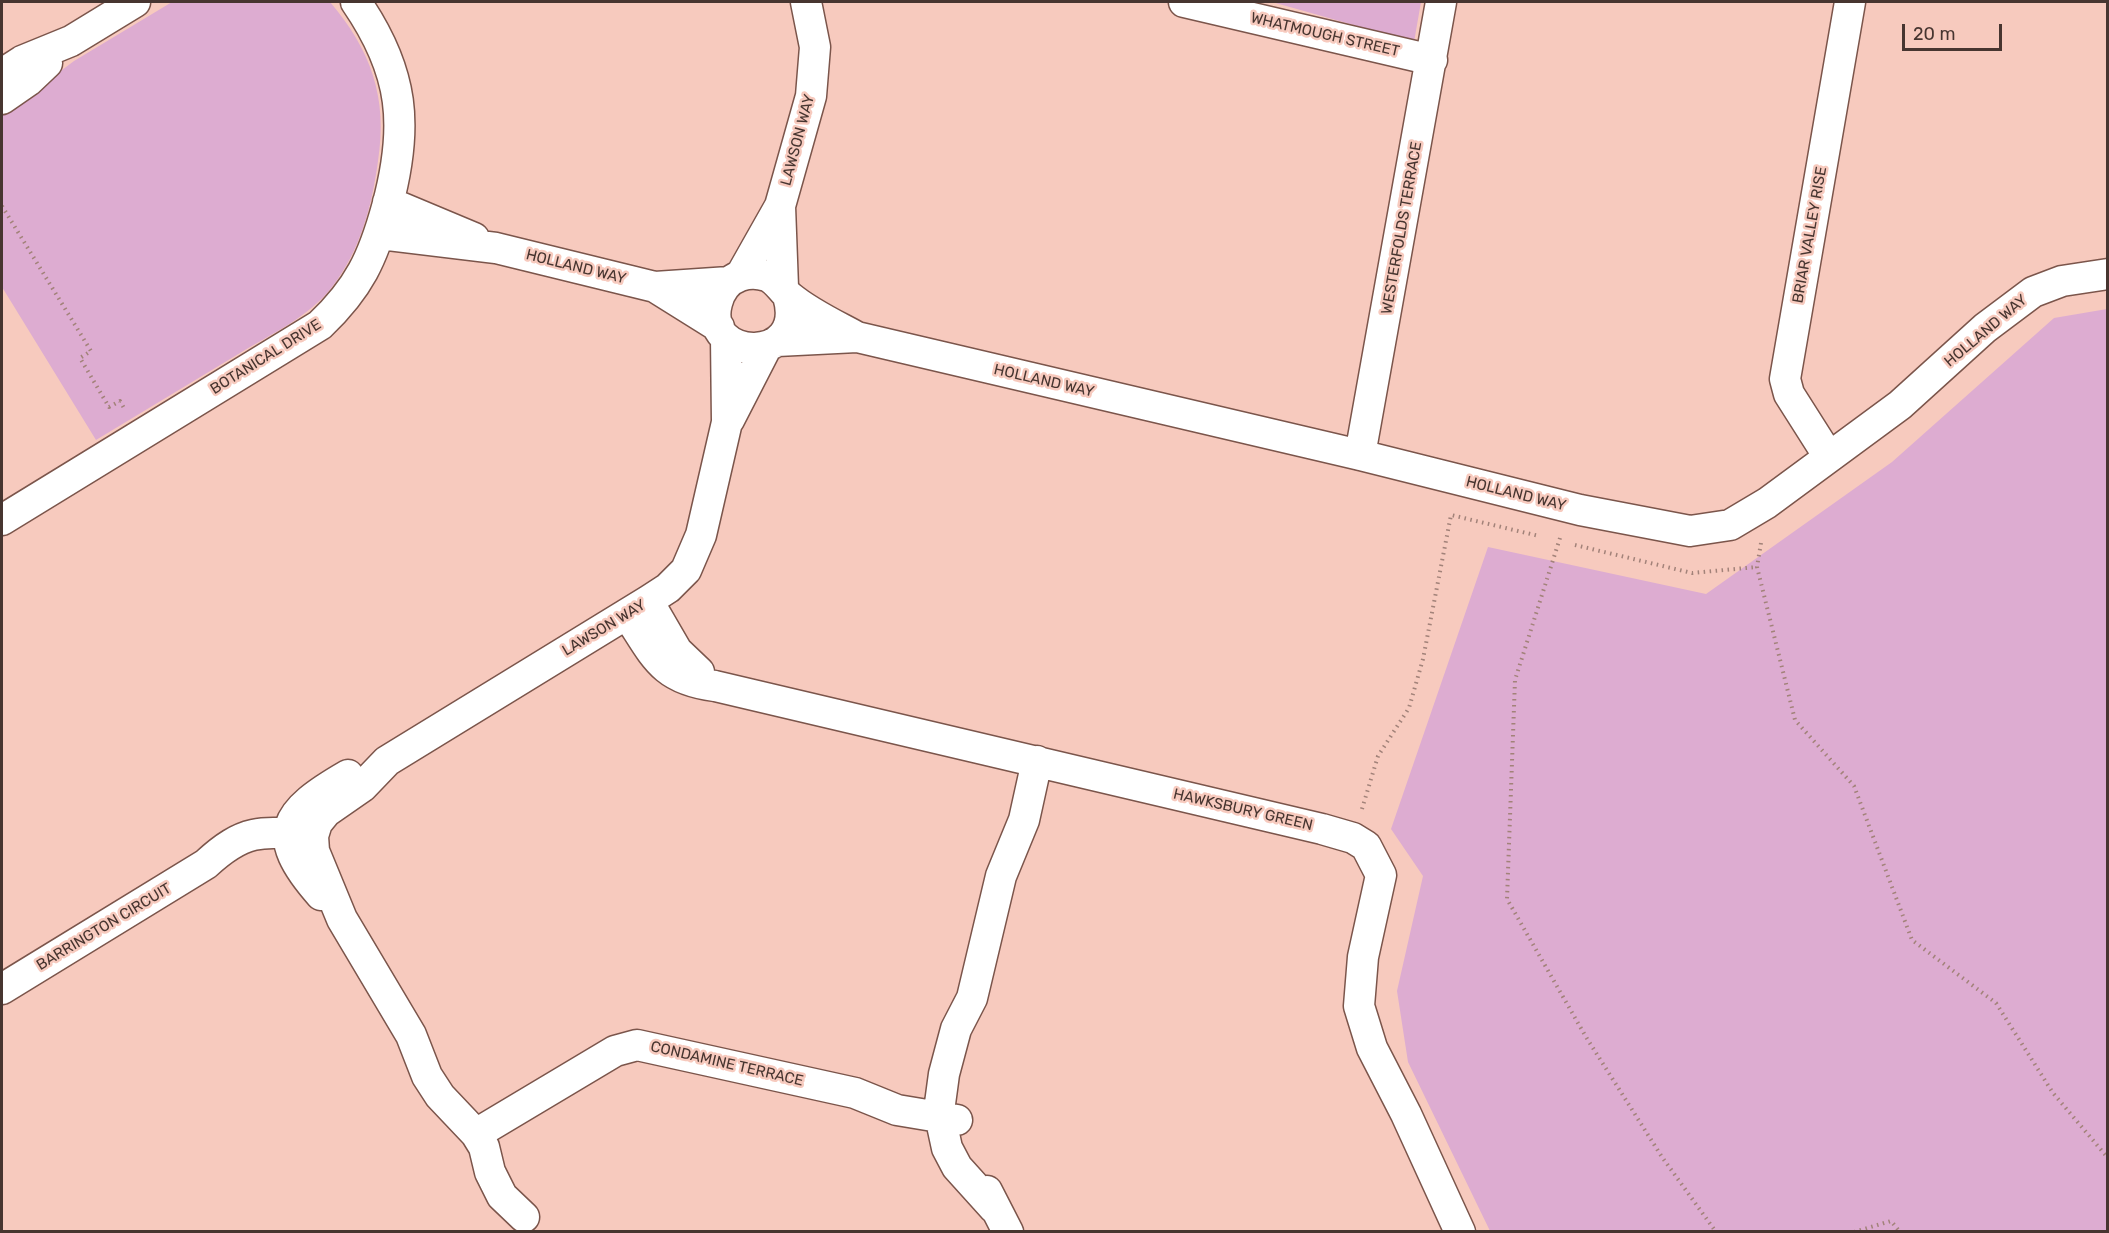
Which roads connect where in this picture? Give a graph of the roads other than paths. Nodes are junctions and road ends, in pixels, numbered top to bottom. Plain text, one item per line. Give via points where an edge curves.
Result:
1 (135, 2) edge
2 (356, 2) edge
3 (807, 2) edge
4 (1184, 2) edge
5 (1442, 2) edge
6 (1850, 2) edge
7 (71, 41) junction
8 (1432, 60) junction
9 (2, 74) edge
10 (2, 99) edge
11 (388, 202) junction
12 (780, 206) junction
13 (380, 234) junction
14 (496, 248) junction
15 (2108, 274) edge
16 (735, 279) junction
17 (655, 287) junction
18 (785, 292) junction
19 (722, 332) junction
20 (857, 337) junction
21 (772, 344) junction
22 (727, 422) junction
23 (1360, 455) junction
24 (1829, 457) junction
25 (2, 519) edge
26 (638, 607) junction
27 (1028, 758) junction
28 (297, 839) junction
29 (2, 989) edge
30 (949, 1107) junction
31 (484, 1129) junction
32 (1001, 1220) edge
33 (529, 1224) edge
34 (1460, 1232) edge

1 - 7 street
2 - 11 street, BOTANICAL DRIVE via 386,57 399,101 402,130
3 - 12 street, LAWSON WAY via 815,48 811,96
4 - 8 street, WHATMOUGH STREET
5 - 8 street, WESTERFOLDS TERRACE
6 - 24 street, BRIAR VALLEY RISE via 1785,379 1789,394
7 - 9 street via 22,61
7 - 10 street
8 - 23 street, WESTERFOLDS TERRACE
11 - 13 street, BOTANICAL DRIVE
11 - 14 street, HOLLAND WAY
12 - 16 street, LAWSON WAY
12 - 18 street, LAWSON WAY
13 - 14 street, HOLLAND WAY
13 - 25 street, BOTANICAL DRIVE via 365,271 320,325
14 - 17 street, HOLLAND WAY
15 - 24 street, HOLLAND WAY via 2062,281 2033,292 1900,405
16 - 17 street, HOLLAND WAY
16 - 18 street via 764,275
16 - 19 street via 717,303
17 - 19 street, HOLLAND WAY
18 - 20 street, HOLLAND WAY
18 - 21 street via 790,320
19 - 21 street via 745,348
19 - 22 street, LAWSON WAY
20 - 21 street, HOLLAND WAY
20 - 23 street, HOLLAND WAY
21 - 22 street, LAWSON WAY
22 - 26 street, LAWSON WAY via 694,554 679,577
23 - 24 street, HOLLAND WAY via 1580,510 1690,531 1730,525
26 - 27 street, HAWKSBURY GREEN via 715,686
26 - 28 street, LAWSON WAY via 387,761 362,787
27 - 30 street via 1024,819 1001,876 972,998 973,1027
27 - 34 street, HAWKSBURY GREEN via 1353,838 1366,846 1381,875 1363,957 1359,1006 1372,1048
28 - 29 street, BARRINGTON CIRCUIT via 206,864
28 - 31 street via 318,862 342,919 411,1035 434,1086
30 - 31 street, CONDAMINE TERRACE via 855,1093 637,1045 615,1051
30 - 32 street
31 - 33 street via 490,1172 502,1196

